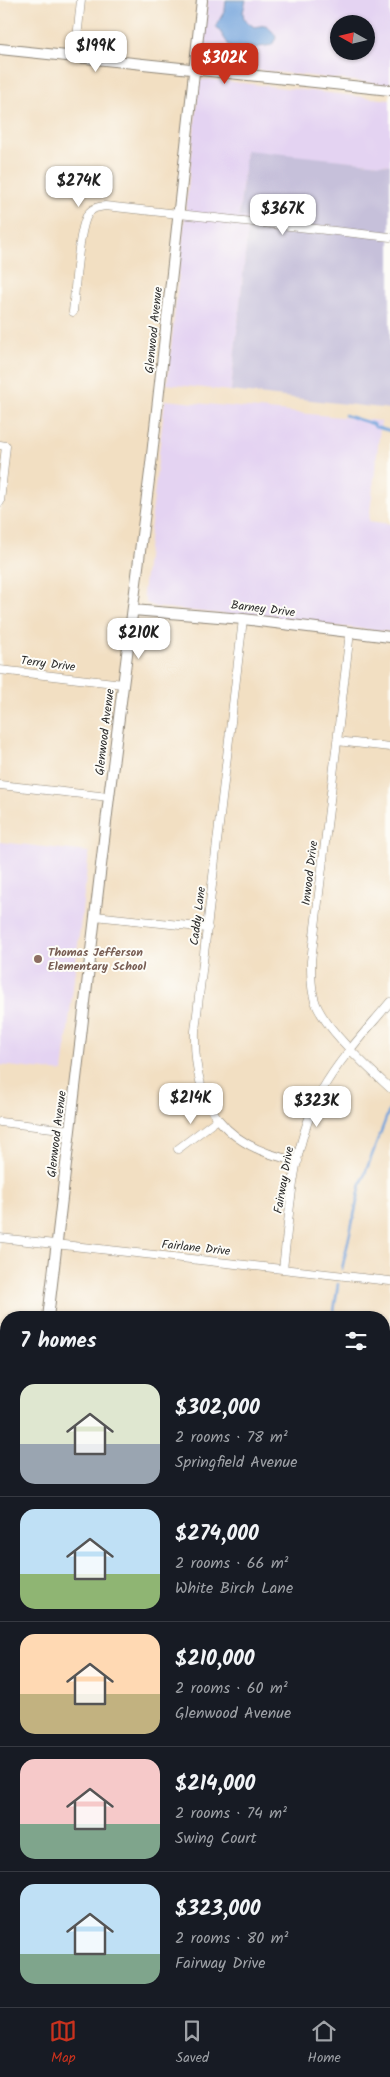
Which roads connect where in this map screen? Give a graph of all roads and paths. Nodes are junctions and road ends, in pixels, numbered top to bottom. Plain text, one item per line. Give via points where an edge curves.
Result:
1 (81, 0) edge
2 (202, 0) edge
3 (0, 49) edge
4 (75, 58) junction
5 (195, 69) junction
6 (390, 90) edge
7 (178, 214) junction
8 (390, 237) edge
9 (73, 312) dead end
10 (3, 445) edge
11 (0, 502) edge
12 (133, 610) junction
13 (242, 619) junction
14 (350, 632) junction
15 (390, 637) edge
16 (0, 670) edge
17 (123, 684) junction
18 (337, 741) junction
19 (390, 747) edge
20 (0, 785) edge
21 (109, 797) junction
22 (95, 916) junction
23 (208, 928) junction
24 (390, 1002) edge
25 (352, 1049) junction
26 (390, 1088) edge
27 (218, 1119) junction
28 (0, 1122) edge
29 (70, 1130) junction
30 (178, 1149) dead end
31 (298, 1161) junction
32 (0, 1238) edge
33 (56, 1244) junction
34 (283, 1269) junction
35 (390, 1281) edge
36 (49, 1311) edge

1 - 4 street
2 - 5 street, Glenwood Avenue
3 - 4 street
4 - 5 street
5 - 6 street
5 - 7 street, Glenwood Avenue
7 - 8 street
7 - 9 street via 105,206 88,213 82,232
7 - 12 street, Glenwood Avenue
10 - 11 street
12 - 13 street, Barney Drive
12 - 17 street, Glenwood Avenue
13 - 14 street, Barney Drive
13 - 23 street, Caddy Lane
14 - 15 street, Barney Drive
14 - 18 street, Inwood Drive
16 - 17 street, Terry Drive
17 - 21 street, Glenwood Avenue
18 - 19 street
18 - 25 street, Inwood Drive via 311,961 312,985 316,1004 324,1019
20 - 21 street
21 - 22 street, Glenwood Avenue
22 - 23 street
22 - 29 street, Glenwood Avenue
23 - 27 street, Caddy Lane via 194,1054 200,1085
24 - 25 street, Fairway Drive
25 - 26 street, Inwood Drive
25 - 31 street, Fairway Drive via 322,1090 311,1112
27 - 30 street
27 - 31 street, Caddy Lane via 235,1136 254,1148 278,1158
28 - 29 street
29 - 33 street, Glenwood Avenue
31 - 34 street, Fairway Drive
32 - 33 street, Fairlane Drive
33 - 34 street, Fairlane Drive
33 - 36 street, Glenwood Avenue
34 - 35 street, Fairlane Drive

